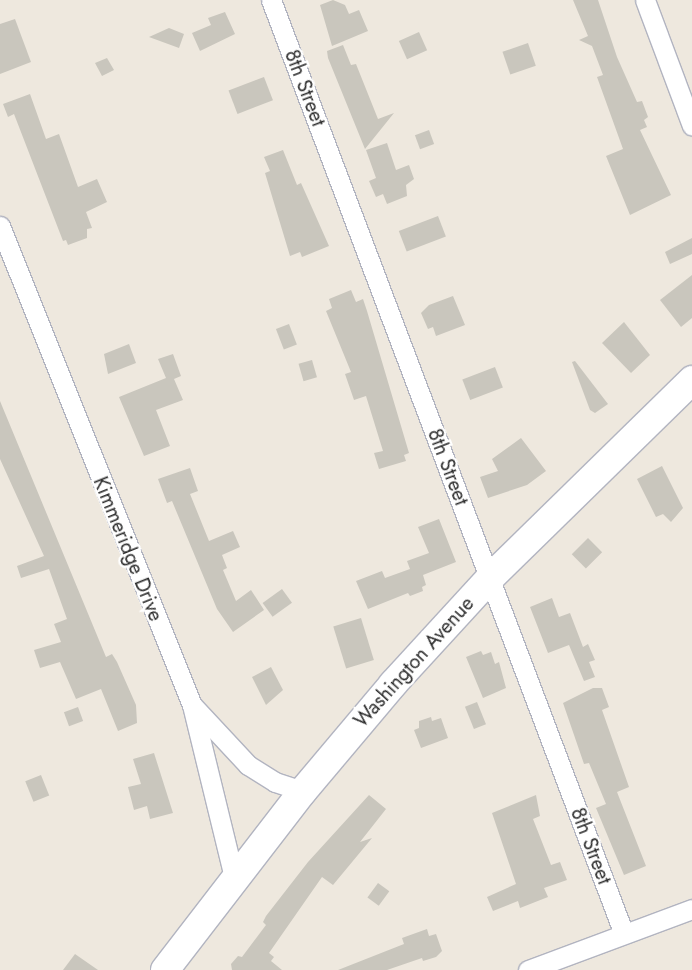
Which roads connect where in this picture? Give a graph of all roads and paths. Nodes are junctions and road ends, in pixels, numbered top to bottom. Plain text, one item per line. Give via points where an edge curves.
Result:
1 (271, 0) edge
2 (645, 0) edge
3 (692, 126) edge
4 (0, 226) edge
5 (692, 380) edge
6 (490, 578) junction
7 (192, 705) junction
8 (302, 790) junction
9 (234, 877) junction
10 (692, 909) edge
11 (624, 934) junction
12 (164, 970) edge
13 (528, 970) edge

1 - 6 street, 8th Street
2 - 3 street
4 - 7 street, Kimmeridge Drive
5 - 6 street, Washington Avenue
6 - 8 street, Washington Avenue
6 - 11 street, 8th Street
7 - 8 street via 248,766 275,782
7 - 9 street, Kimmeridge Drive
8 - 9 street, Washington Avenue
9 - 12 street, Washington Avenue
10 - 11 street
11 - 13 street

